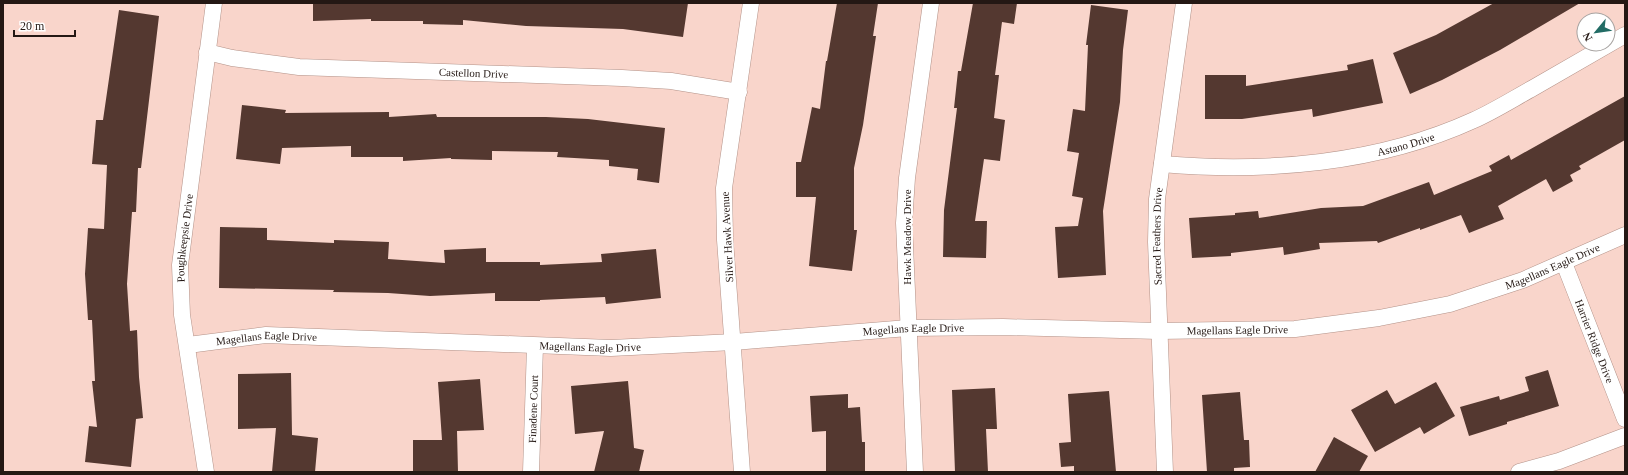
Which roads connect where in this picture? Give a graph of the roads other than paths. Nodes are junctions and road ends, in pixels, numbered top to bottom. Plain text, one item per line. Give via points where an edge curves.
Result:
1 (214, 3) edge
2 (751, 3) edge
3 (931, 3) edge
4 (1184, 3) edge
5 (1625, 35) edge
6 (207, 52) junction
7 (739, 92) junction
8 (1162, 164) junction
9 (1625, 235) edge
10 (1564, 263) junction
11 (908, 328) junction
12 (1159, 331) junction
13 (734, 342) junction
14 (188, 346) junction
15 (535, 346) junction
16 (1625, 418) edge
17 (1625, 436) edge
18 (206, 472) edge
19 (531, 472) edge
20 (742, 472) edge
21 (915, 472) edge
22 (1165, 472) edge
23 (1519, 472) edge

1 - 6 street, Poughkeepsie Drive
2 - 7 street, Silver Hawk Avenue
3 - 11 street, Hawk Meadow Drive via 904,222
4 - 8 street, Sacred Feathers Drive
5 - 8 street, Astano Drive via 1475,120 1422,141 1352,156 1280,166 1212,168
6 - 7 street, Castellon Drive via 298,67 622,78 671,81
6 - 14 street, Poughkeepsie Drive via 180,265 182,315
7 - 13 street, Silver Hawk Avenue via 724,188 725,240
8 - 12 street, Sacred Feathers Drive via 1157,199 1156,242
9 - 10 street, Magellans Eagle Drive
10 - 12 street, Magellans Eagle Drive via 1523,280 1450,304 1380,318 1295,330
10 - 16 street, Harrier Ridge Drive
11 - 12 street, Magellans Eagle Drive via 1003,327
11 - 13 street, Magellans Eagle Drive
11 - 21 street, Hawk Meadow Drive
12 - 22 street, Sacred Feathers Drive
13 - 15 street, Magellans Eagle Drive via 611,348
13 - 20 street, Silver Hawk Avenue
14 - 15 street, Magellans Eagle Drive via 266,335
14 - 18 street, Poughkeepsie Drive
15 - 19 street, Finadene Court
17 - 23 street via 1559,461

